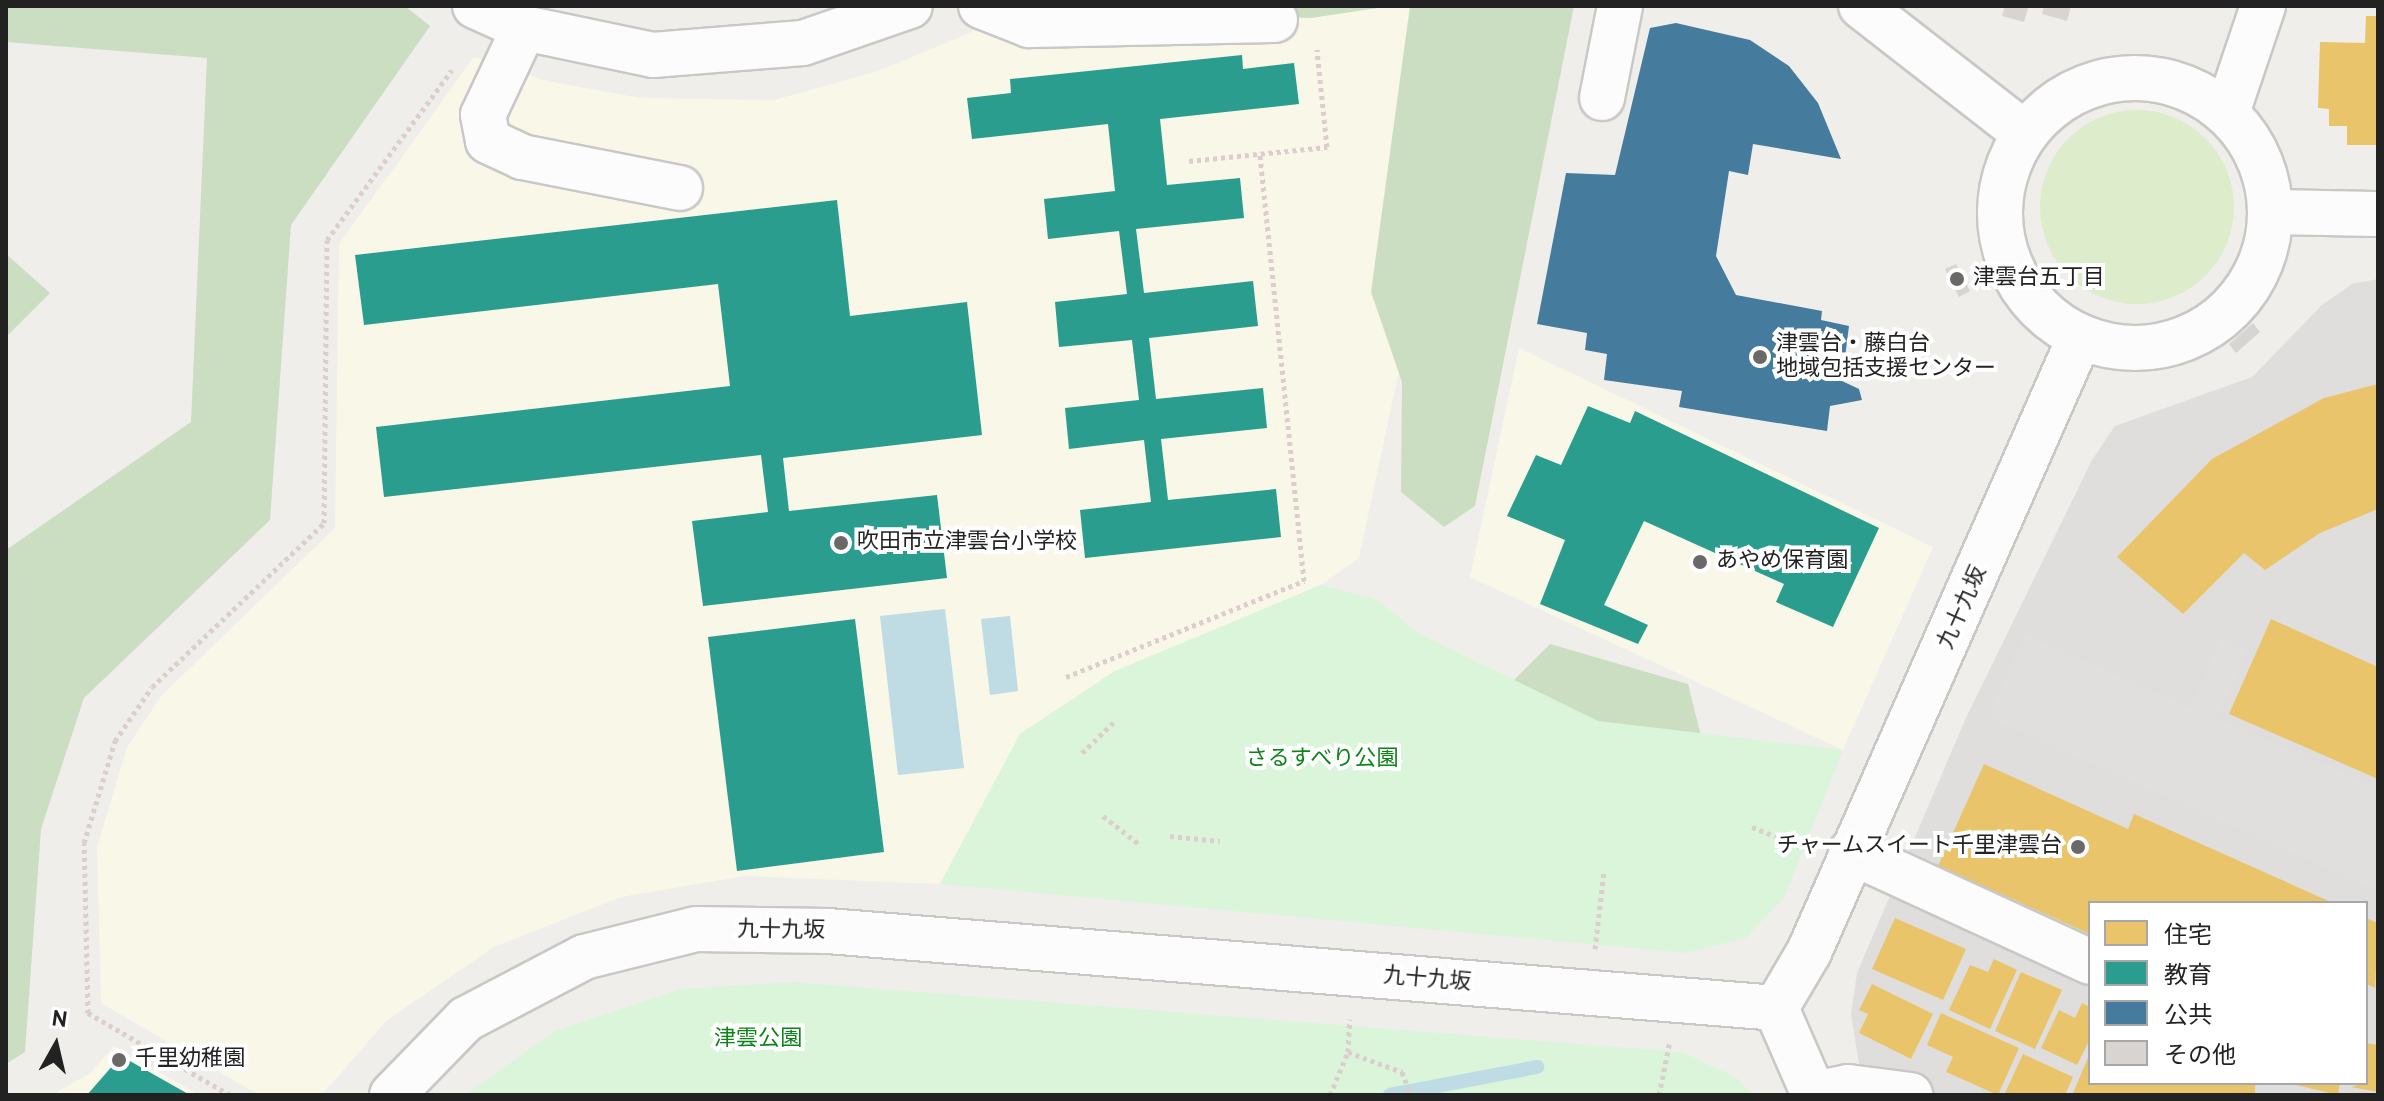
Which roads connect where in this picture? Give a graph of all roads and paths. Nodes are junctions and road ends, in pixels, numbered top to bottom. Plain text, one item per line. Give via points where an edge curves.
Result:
1 (475, 6) edge
2 (910, 6) edge
3 (981, 6) edge
4 (1620, 6) edge
5 (1861, 6) edge
6 (2263, 6) edge
7 (1275, 20) dead end
8 (524, 28) junction
9 (1317, 50) dead end
10 (437, 89) dead end
11 (1602, 98) dead end
12 (2227, 113) junction
13 (2024, 133) junction
14 (1260, 154) junction
15 (1189, 161) dead end
16 (680, 188) dead end
17 (2271, 212) junction
18 (2378, 214) edge
19 (2080, 337) junction
20 (1066, 677) dead end
21 (1115, 721) dead end
22 (1082, 753) dead end
23 (1103, 816) dead end
24 (1752, 827) dead end
25 (1170, 836) dead end
26 (1220, 841) dead end
27 (1139, 844) dead end
28 (1832, 852) junction
29 (1604, 871) dead end
30 (1594, 954) dead end
31 (2088, 961) edge
32 (1776, 1008) junction
33 (1351, 1010) dead end
34 (1671, 1036) dead end
35 (1348, 1052) junction
36 (230, 1095) edge
37 (392, 1095) edge
38 (1330, 1095) edge
39 (1411, 1095) edge
40 (1659, 1095) edge
41 (1814, 1095) edge
42 (1910, 1095) edge

1 - 8 street
2 - 8 street via 803,43 653,55
3 - 7 street via 1029,25
4 - 11 street
5 - 13 street
6 - 12 street
8 - 16 street via 483,115 488,141 522,157
9 - 14 path via 1327,147
10 - 36 path via 327,240 324,523 152,687 115,741 84,843 88,1013
12 - 13 street via 2189,88 2144,77 2114,80 2057,101
12 - 17 street via 2266,176
13 - 19 street via 2005,172 1999,214 2006,256 2023,290
14 - 15 path
14 - 20 path via 1304,581
17 - 18 street
17 - 19 street via 2265,255 2245,294 2214,324 2172,343 2126,348
19 - 28 street, 九十九坂
21 - 22 path
23 - 27 path
24 - 28 path
25 - 26 path
28 - 31 street
28 - 32 street, 九十九坂
29 - 30 path
32 - 37 street, 九十九坂 via 828,931 696,929 584,957 466,1019
32 - 41 street
33 - 35 path
34 - 40 path
35 - 38 path
35 - 39 path via 1402,1072
41 - 42 street via 1848,1087

